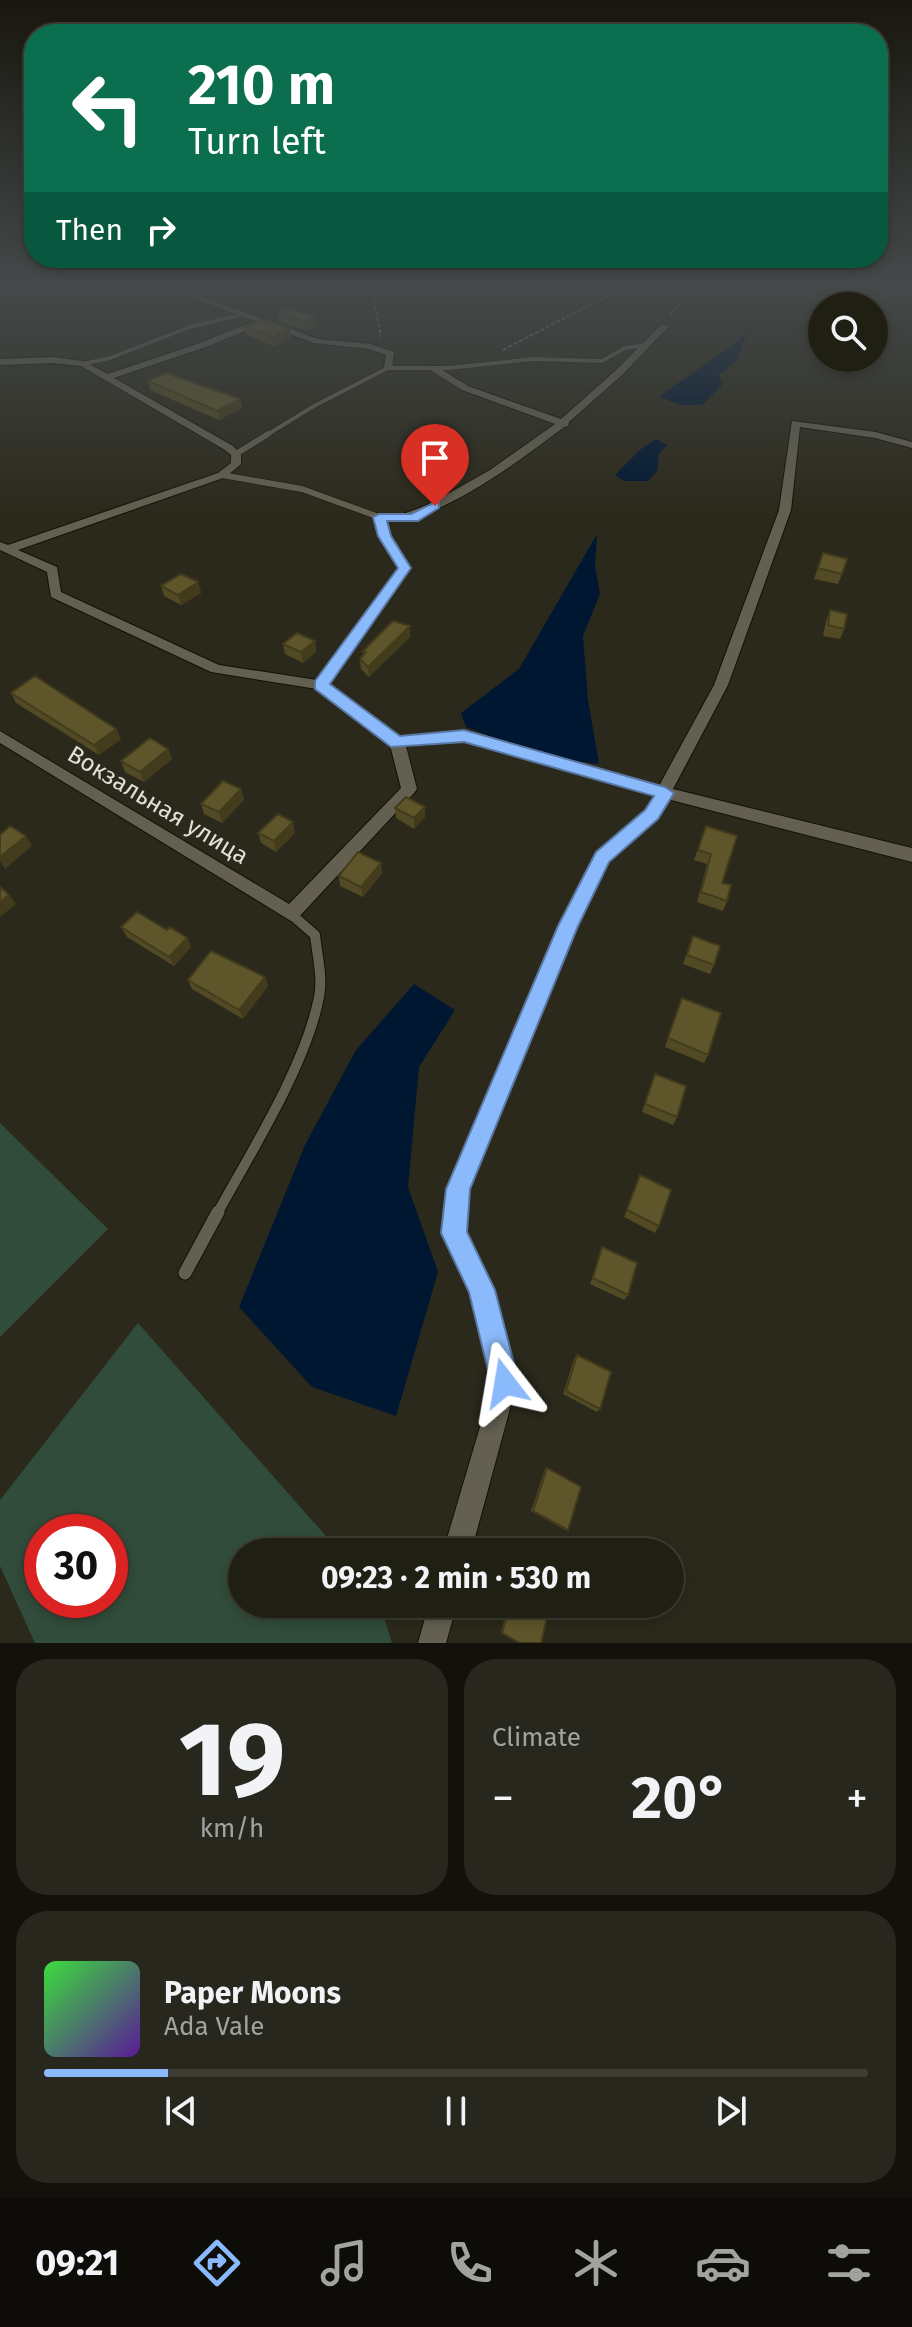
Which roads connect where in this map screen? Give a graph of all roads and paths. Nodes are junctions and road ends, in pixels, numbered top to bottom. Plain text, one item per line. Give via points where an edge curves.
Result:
1 (73, 363) edge
2 (91, 363) edge
3 (151, 363) edge
4 (389, 363) edge
5 (479, 363) joint
6 (484, 363) edge
7 (629, 363) edge
8 (83, 364) junction
9 (388, 368) junction
10 (433, 368) junction
11 (106, 378) junction
12 (565, 424) junction
13 (912, 445) edge
14 (236, 454) junction
15 (222, 475) junction
16 (379, 517) junction
17 (3, 549) edge
18 (321, 685) junction
19 (0, 736) edge
20 (397, 742) junction
21 (665, 793) junction
22 (912, 855) edge
23 (291, 914) junction
24 (185, 1273) dead end
25 (461, 1538) edge
26 (439, 1618) edge
27 (432, 1643) edge

1 - 8 street
2 - 8 lane
3 - 11 street
4 - 9 street
5 - 6 lane
5 - 10 lane
7 - 12 street
8 - 11 street
9 - 10 lane
9 - 14 lane
10 - 12 street via 465,388
11 - 14 street
12 - 16 street via 501,469 413,518
13 - 21 street via 795,423 785,510 721,685
14 - 15 street via 236,464
15 - 16 lane via 298,486
15 - 17 street
16 - 18 street via 384,536 405,568
17 - 18 street via 53,570 55,594 216,669
18 - 20 street
19 - 23 street, Вокзальная улица
20 - 21 street via 464,736
20 - 23 street via 409,789
21 - 22 street
21 - 25 street via 651,815 602,857 458,1189 454,1233 481,1290 505,1383
23 - 24 lane via 315,935 320,994 277,1104
26 - 27 street

